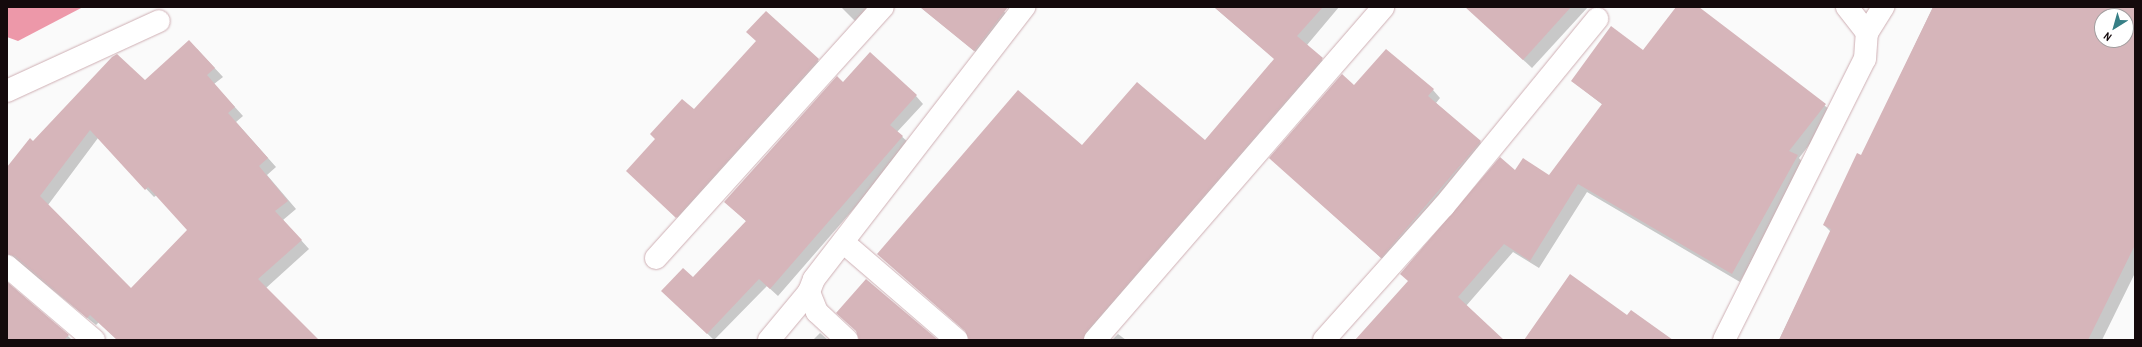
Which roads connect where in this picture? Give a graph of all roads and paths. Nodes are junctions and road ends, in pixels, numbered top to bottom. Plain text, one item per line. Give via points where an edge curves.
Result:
1 (883, 7) edge
2 (1024, 7) edge
3 (1383, 7) edge
4 (1847, 7) edge
5 (1883, 7) edge
6 (1597, 19) dead end
7 (159, 21) dead end
8 (1867, 33) junction
9 (7, 91) edge
10 (843, 242) junction
11 (656, 258) dead end
12 (7, 266) edge
13 (809, 292) junction
14 (94, 340) edge
15 (769, 340) edge
16 (847, 340) edge
17 (957, 340) edge
18 (1095, 340) edge
19 (1324, 340) edge
20 (1724, 340) edge

1 - 11 street
2 - 10 street
3 - 18 street
4 - 8 street
5 - 8 street
6 - 19 street via 1444,206
7 - 9 street
8 - 20 street via 1865,59
10 - 13 street via 814,279
10 - 17 street
12 - 14 street
13 - 15 street
13 - 16 street via 817,312

